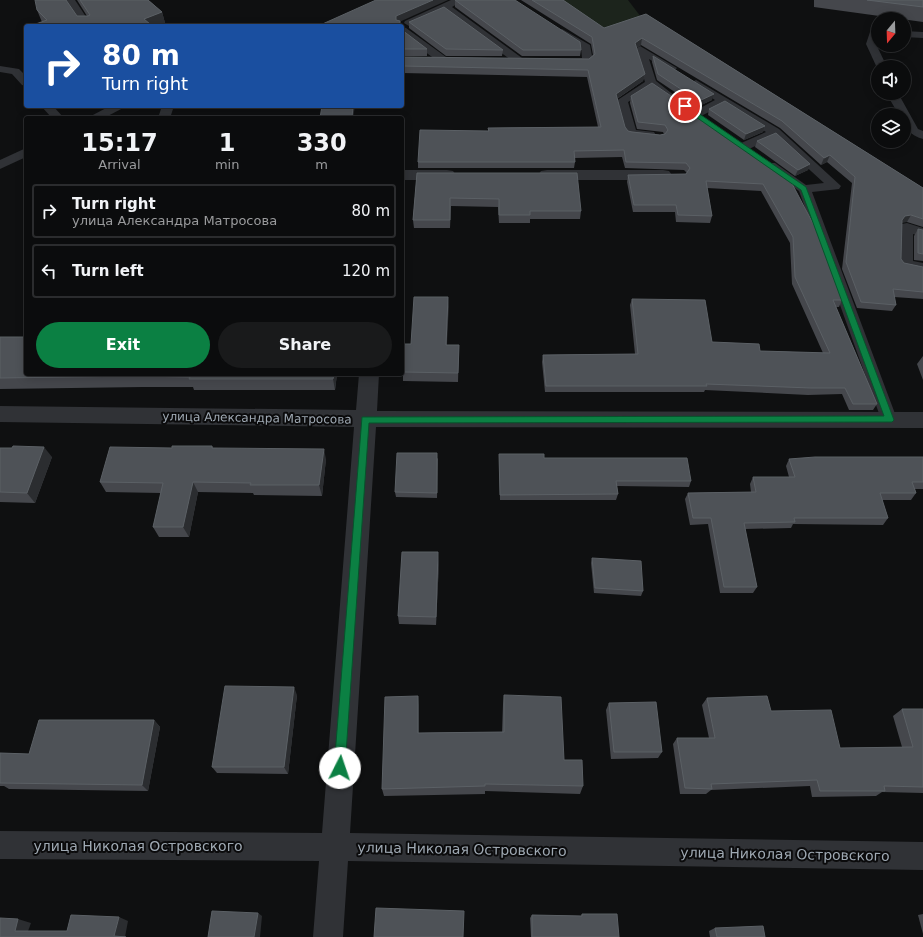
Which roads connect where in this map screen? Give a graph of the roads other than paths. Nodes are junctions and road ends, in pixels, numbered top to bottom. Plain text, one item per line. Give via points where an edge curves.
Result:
1 (70, 0) edge
2 (459, 0) edge
3 (444, 6) junction
4 (86, 24) edge
5 (404, 25) edge
6 (552, 25) edge
7 (404, 31) edge
8 (911, 34) edge
9 (923, 35) edge
10 (423, 60) edge
11 (443, 60) junction
12 (473, 61) edge
13 (504, 61) edge
14 (519, 61) junction
15 (0, 69) edge
16 (24, 82) edge
17 (651, 83) junction
18 (724, 100) junction
19 (896, 100) edge
20 (49, 108) edge
21 (115, 108) edge
22 (697, 114) junction
23 (56, 116) edge
24 (99, 116) edge
25 (708, 122) edge
26 (775, 132) junction
27 (923, 135) edge
28 (659, 136) edge
29 (731, 138) edge
30 (743, 146) junction
31 (24, 153) edge
32 (0, 165) edge
33 (678, 174) edge
34 (404, 175) edge
35 (465, 175) edge
36 (528, 175) edge
37 (804, 189) junction
38 (923, 233) edge
39 (923, 268) edge
40 (369, 376) edge
41 (0, 414) edge
42 (365, 419) junction
43 (889, 420) junction
44 (923, 420) edge
45 (0, 845) edge
46 (334, 848) junction
47 (923, 856) edge
48 (328, 937) edge

1 - 4 lane
2 - 3 lane
3 - 5 lane
3 - 14 lane
6 - 14 lane via 586,47 588,61
7 - 11 lane
8 - 9 lane
10 - 11 lane
11 - 12 lane
13 - 14 lane
15 - 16 lane via 14,71
17 - 18 lane via 640,49
17 - 22 lane
17 - 28 lane via 622,101 631,133
18 - 22 lane
18 - 26 lane
19 - 27 lane via 914,131
20 - 23 lane
21 - 24 lane
22 - 25 lane
26 - 30 lane
26 - 37 lane via 835,186
29 - 30 lane
30 - 37 lane
31 - 32 lane
33 - 36 street
34 - 35 street
37 - 43 lane
38 - 39 lane via 907,227 906,265
40 - 42 street
41 - 42 street, улица Александра Матросова
42 - 43 street, улица Александра Матросова
42 - 46 street
43 - 44 street, улица Александра Матросова
45 - 46 street, улица Николая Островского
46 - 47 street, улица Николая Островского
46 - 48 street

